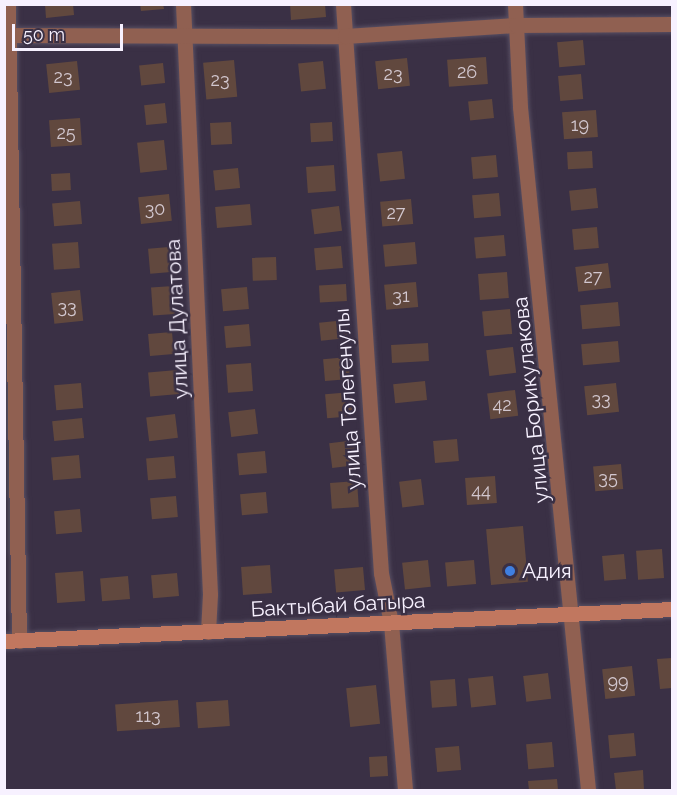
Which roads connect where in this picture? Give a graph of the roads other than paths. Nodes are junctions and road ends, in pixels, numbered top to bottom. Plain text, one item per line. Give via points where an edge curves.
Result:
1 (9, 4) edge
2 (183, 4) edge
3 (343, 4) edge
4 (515, 4) edge
5 (672, 24) edge
6 (516, 25) junction
7 (6, 35) edge
8 (345, 36) junction
9 (185, 37) junction
10 (672, 609) edge
11 (575, 614) junction
12 (391, 623) junction
13 (208, 632) junction
14 (12, 641) edge
15 (405, 790) edge
16 (588, 790) edge

1 - 7 street
2 - 9 street, улица Дулатова
3 - 8 street, улица Толегенулы
4 - 6 street, улица Борикулакова
5 - 6 street
6 - 8 street
6 - 11 street, улица Борикулакова
7 - 9 street
7 - 14 street
8 - 9 street
8 - 12 street, улица Толегенулы via 381,573
9 - 13 street, улица Дулатова via 210,594
10 - 11 street, Бактыбай батыра
11 - 12 street, Бактыбай батыра
11 - 16 street, улица Борикулакова
12 - 13 street, Бактыбай батыра
12 - 15 street, улица Толегенулы
13 - 14 street, Бактыбай батыра

